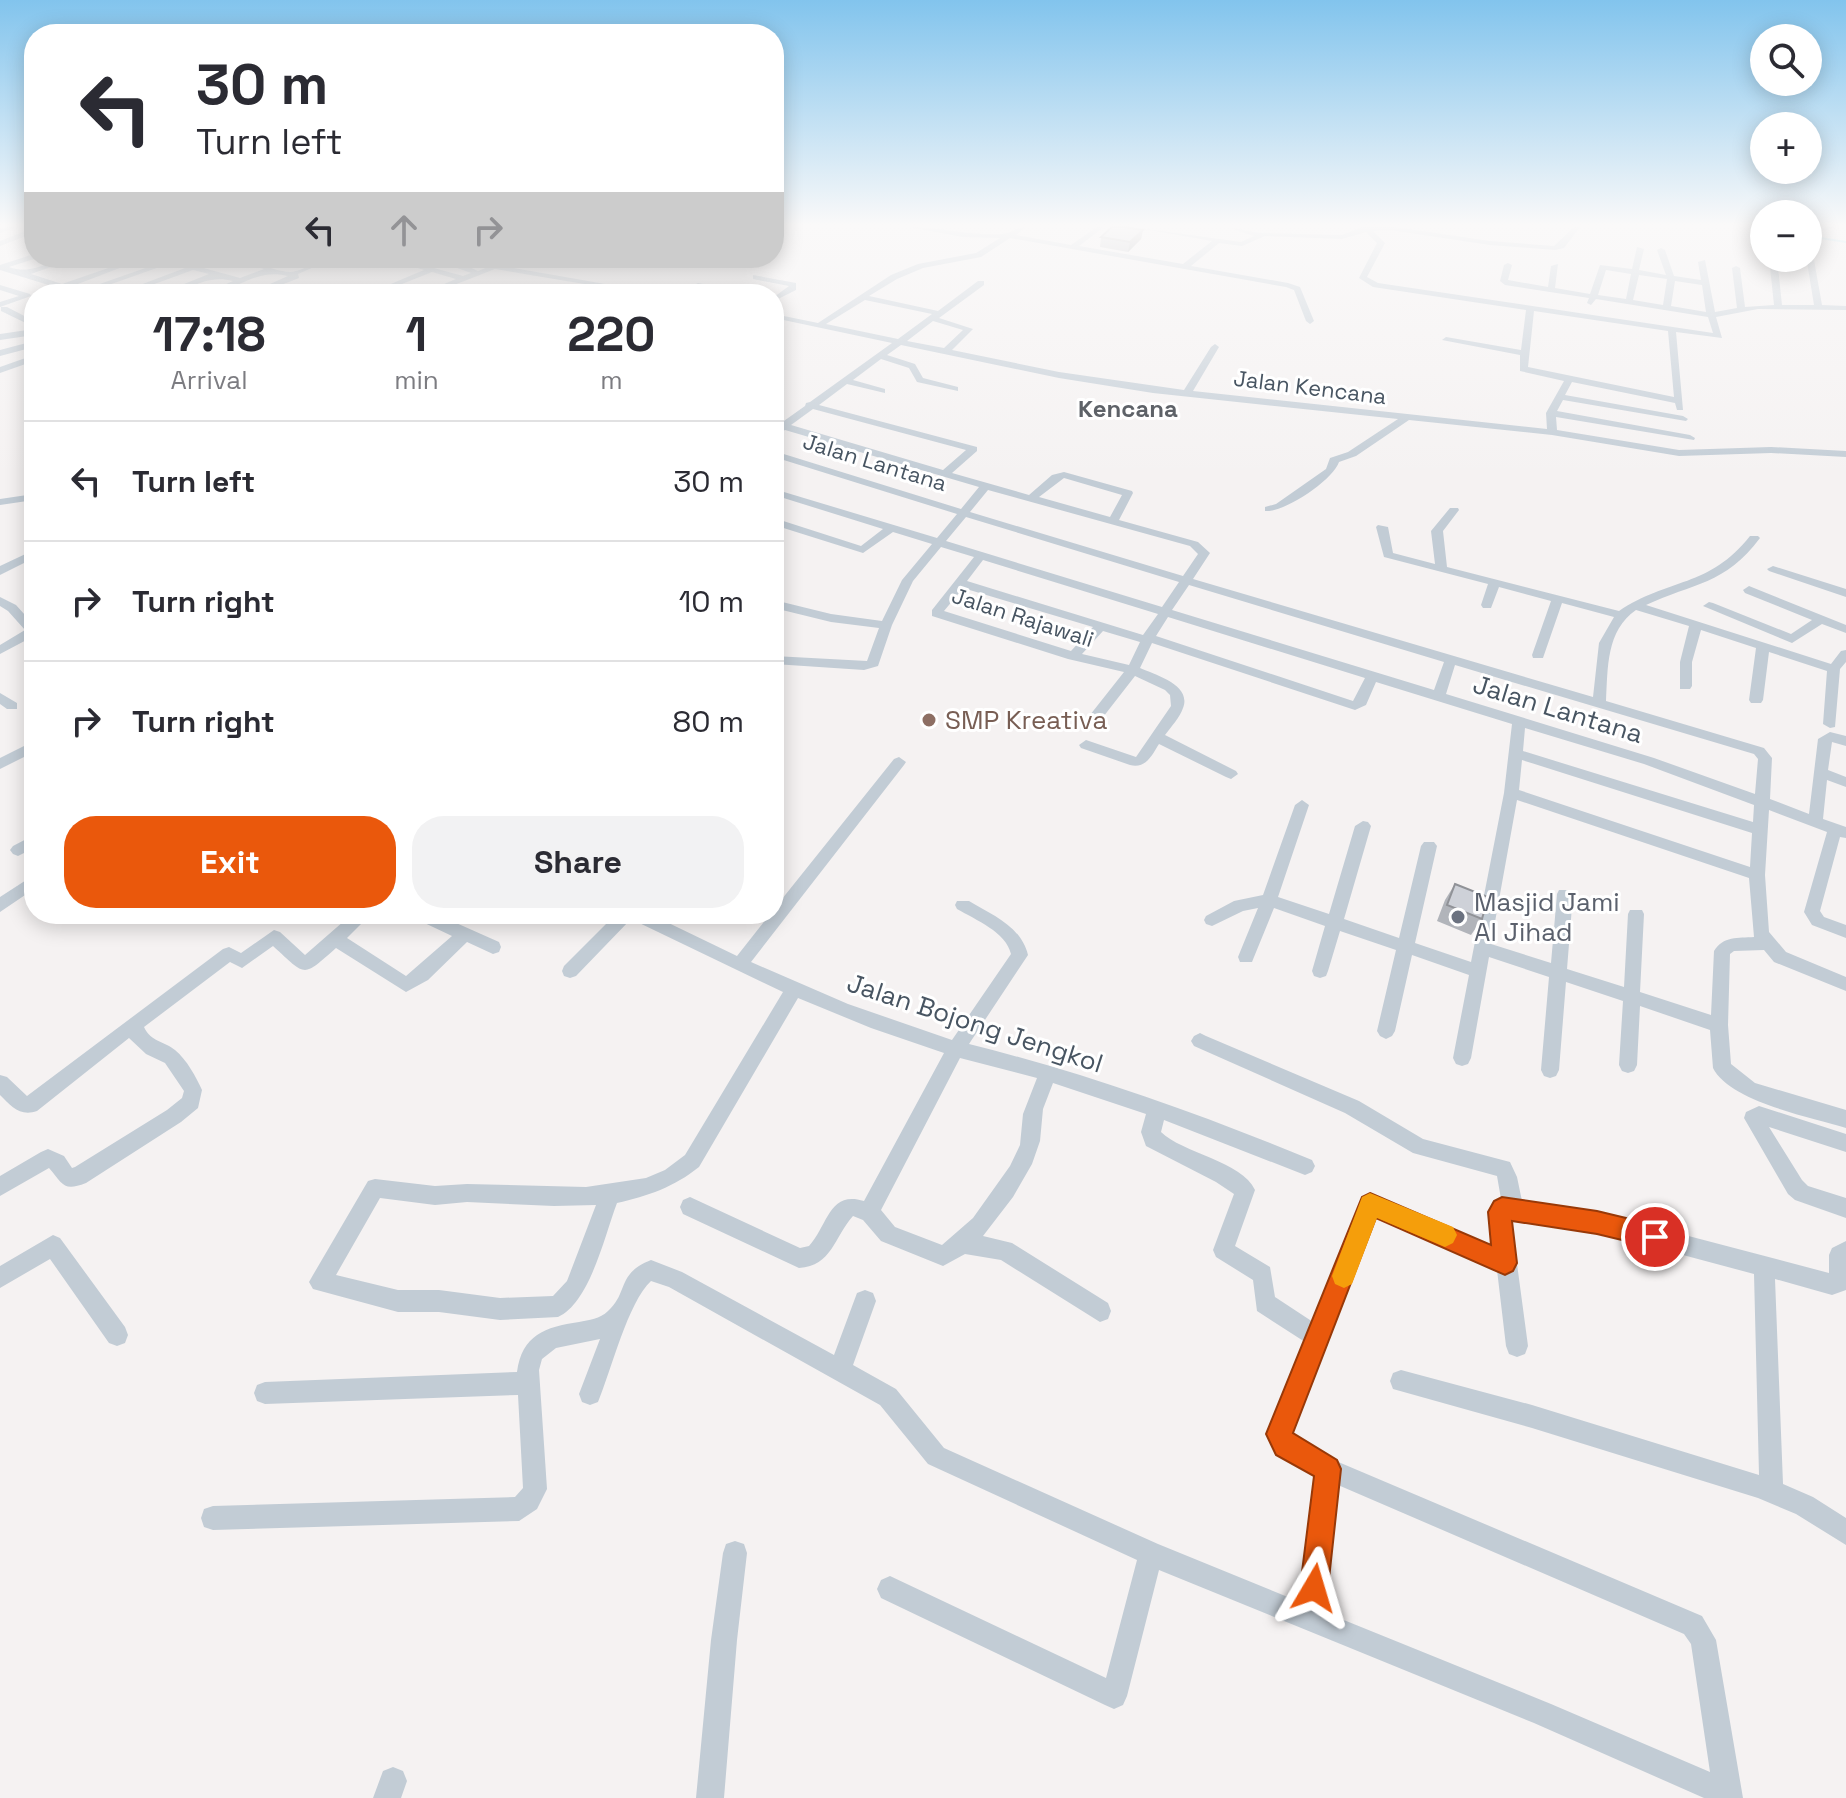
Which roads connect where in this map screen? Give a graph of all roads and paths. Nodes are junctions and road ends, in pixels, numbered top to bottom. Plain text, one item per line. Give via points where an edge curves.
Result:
1 (843, 311) edge
2 (914, 311) edge
3 (941, 311) edge
4 (1305, 311) edge
5 (1530, 311) edge
6 (1549, 311) edge
7 (1590, 311) edge
8 (1685, 311) edge
9 (1710, 311) edge
10 (1729, 311) edge
11 (1711, 315) junction
12 (934, 316) junction
13 (1589, 317) junction
14 (784, 318) edge
15 (1310, 321) dead end
16 (818, 326) junction
17 (0, 327) edge
18 (1672, 330) junction
19 (15, 333) junction
20 (24, 333) edge
21 (0, 337) edge
22 (1446, 340) dead end
23 (898, 341) junction
24 (24, 347) edge
25 (1215, 347) dead end
26 (946, 351) junction
27 (0, 353) edge
28 (1526, 353) junction
29 (880, 356) junction
30 (24, 362) edge
31 (0, 370) edge
32 (1569, 379) junction
33 (846, 381) junction
34 (955, 389) dead end
35 (882, 391) dead end
36 (1187, 393) junction
37 (1561, 397) junction
38 (1679, 401) junction
39 (809, 405) junction
40 (1551, 413) junction
41 (1405, 418) junction
42 (1683, 419) junction
43 (784, 424) edge
44 (784, 431) edge
45 (1552, 432) junction
46 (1846, 454) edge
47 (784, 457) edge
48 (945, 474) junction
49 (986, 486) junction
50 (784, 495) edge
51 (24, 498) edge
52 (1443, 498) dead end
53 (1031, 499) junction
54 (0, 502) edge
55 (1269, 509) dead end
56 (963, 512) junction
57 (1113, 521) junction
58 (784, 524) edge
59 (1382, 527) dead end
60 (890, 529) junction
61 (1754, 538) dead end
62 (937, 544) junction
63 (980, 557) junction
64 (24, 558) edge
65 (1441, 569) junction
66 (1773, 569) dead end
67 (0, 571) edge
68 (1185, 580) junction
69 (1495, 581) junction
70 (960, 583) junction
71 (1749, 590) dead end
72 (1846, 593) edge
73 (1558, 598) junction
74 (0, 601) edge
75 (1487, 605) dead end
76 (784, 606) edge
77 (1635, 606) junction
78 (1709, 606) dead end
79 (1164, 614) junction
80 (1622, 615) junction
81 (1821, 619) junction
82 (24, 622) edge
83 (1696, 624) junction
84 (886, 625) junction
85 (1101, 626) junction
86 (1846, 629) edge
87 (24, 637) edge
88 (1147, 638) junction
89 (1763, 646) junction
90 (0, 650) edge
91 (1846, 654) edge
92 (1538, 655) dead end
93 (1073, 656) junction
94 (1451, 659) junction
95 (784, 661) edge
96 (1834, 669) junction
97 (1133, 670) junction
98 (1372, 677) junction
99 (1685, 686) dead end
100 (0, 697) edge
101 (1438, 697) junction
102 (1756, 700) dead end
103 (1599, 703) junction
104 (12, 706) dead end
105 (1095, 718) dead end
106 (1519, 721) junction
107 (1828, 731) junction
108 (1157, 737) junction
109 (1846, 741) edge
110 (1086, 745) dead end
111 (24, 751) edge
112 (1515, 753) junction
113 (899, 762) dead end
114 (0, 764) edge
115 (1822, 773) junction
116 (1231, 774) dead end
117 (1846, 782) edge
118 (1511, 793) junction
119 (1764, 802) junction
120 (1302, 805) dead end
121 (1815, 822) junction
122 (1363, 826) dead end
123 (1761, 830) junction
124 (1840, 831) edge
125 (1429, 846) dead end
126 (24, 847) edge
127 (18, 850) dead end
128 (1757, 875) junction
129 (24, 888) edge
130 (1565, 894) dead end
131 (1269, 900) junction
132 (963, 905) dead end
133 (0, 906) edge
134 (784, 908) edge
135 (1636, 914) dead end
136 (1212, 920) dead end
137 (1334, 922) junction
138 (352, 924) edge
139 (442, 924) edge
140 (616, 924) edge
141 (655, 924) edge
142 (771, 924) edge
143 (1846, 932) edge
144 (465, 934) junction
145 (335, 939) junction
146 (1767, 943) junction
147 (1406, 946) junction
148 (493, 947) dead end
149 (1482, 948) junction
150 (1246, 957) dead end
151 (739, 965) junction
152 (570, 971) dead end
153 (1320, 971) dead end
154 (1478, 971) junction
155 (1556, 972) junction
156 (1846, 984) edge
157 (794, 989) junction
158 (1633, 996) junction
159 (134, 1024) junction
160 (1719, 1025) junction
161 (1386, 1031) dead end
162 (1200, 1041) dead end
163 (956, 1048) junction
164 (1462, 1058) dead end
165 (1628, 1065) dead end
166 (1550, 1070) dead end
167 (1048, 1073) junction
168 (0, 1083) edge
169 (1157, 1110) junction
170 (1846, 1119) edge
171 (1846, 1143) edge
172 (1305, 1166) dead end
173 (0, 1187) edge
174 (610, 1195) junction
175 (690, 1207) dead end
176 (1846, 1208) edge
177 (1513, 1210) junction
178 (869, 1212) junction
179 (962, 1243) junction
180 (1846, 1251) edge
181 (1505, 1263) junction
182 (1764, 1265) junction
183 (0, 1278) edge
184 (865, 1301) dead end
185 (1100, 1311) dead end
186 (619, 1315) junction
187 (117, 1335) dead end
188 (1319, 1338) junction
189 (1517, 1346) dead end
190 (840, 1369) junction
191 (1401, 1381) dead end
192 (529, 1383) junction
193 (265, 1393) dead end
194 (590, 1394) dead end
195 (1328, 1469) junction
196 (1771, 1494) junction
197 (213, 1518) dead end
198 (1846, 1533) edge
199 (735, 1553) dead end
200 (1151, 1554) junction
201 (890, 1589) dead end
202 (1311, 1618) junction
203 (1728, 1796) edge
204 (710, 1798) edge

1 - 16 street
2 - 12 street
3 - 12 street
4 - 15 street
5 - 28 street
6 - 13 street
7 - 13 street
8 - 11 street
9 - 11 street
10 - 11 street
11 - 18 street via 1719,336
12 - 23 street
12 - 26 street via 969,329
13 - 18 street
14 - 16 street, Jalan Kencana
16 - 23 street, Jalan Kencana
17 - 19 street
18 - 38 street
19 - 20 street
19 - 21 street
22 - 28 street
23 - 26 street, Jalan Kencana
23 - 29 street
24 - 27 street
25 - 36 street
26 - 36 street, Jalan Kencana via 1059,375
28 - 32 street via 1524,371
29 - 33 street
29 - 34 street via 912,366 920,380
30 - 31 street
32 - 37 street
32 - 38 street
33 - 35 street
33 - 39 street
36 - 41 street, Jalan Kencana
37 - 40 street
37 - 42 street
38 - 42 street
39 - 43 street
39 - 48 street, Jalan Lantana via 973,449
40 - 42 street via 1690,438
40 - 45 street
41 - 45 street, Jalan Kencana
41 - 55 street via 1352,454 1334,460 1331,470
44 - 48 street, Jalan Lantana
45 - 46 street, Jalan Kencana via 1689,454
47 - 56 street, Jalan Lantana
48 - 49 street, Jalan Lantana
49 - 53 street, Jalan Lantana
49 - 56 street, Jalan Lantana
50 - 60 street
51 - 54 street
52 - 65 street via 1459,513 1437,531
53 - 57 street, Jalan Lantana
53 - 57 street via 1064,475 1128,493
56 - 62 street, Jalan Lantana
56 - 68 street, Jalan Lantana
57 - 68 street, Jalan Lantana via 1200,548 1204,553
58 - 60 street via 863,550
59 - 65 street via 1388,555
60 - 62 street
61 - 77 street via 1738,559 1703,580
62 - 63 street
62 - 84 street, Jalan Lantana via 908,580
63 - 70 street
63 - 79 street
64 - 67 street
65 - 69 street
66 - 72 street
68 - 79 street, Jalan Lantana
68 - 94 street, Jalan Lantana
69 - 73 street
69 - 75 street
70 - 85 street, Jalan Rajawali
70 - 93 street, Jalan Rajawali via 936,613
71 - 81 street
73 - 80 street
73 - 92 street
74 - 82 street
76 - 84 street
77 - 80 street
77 - 83 street
78 - 81 street via 1792,639
79 - 88 street
79 - 98 street, Jalan Lantana
80 - 103 street, Jalan Lantana via 1607,641
81 - 86 street
83 - 89 street
83 - 99 street
84 - 95 street, Jalan Lantana via 876,660 869,665
85 - 88 street, Jalan Rajawali
85 - 93 street
87 - 90 street
88 - 97 street
88 - 98 street, Jalan Rajawali via 1355,706
89 - 96 street
89 - 102 street
91 - 96 street
93 - 97 street, Jalan Rajawali
94 - 101 street
94 - 103 street, Jalan Lantana
96 - 107 street
97 - 105 street
97 - 108 street, Jalan Rajawali via 1177,694 1177,709
98 - 101 street, Jalan Lantana
100 - 104 street
101 - 106 street, Jalan Lantana
103 - 119 street, Jalan Lantana via 1759,751 1765,758
106 - 112 street
106 - 119 street, Jalan Lantana
107 - 109 street
107 - 115 street
108 - 110 street via 1135,762
108 - 116 street
111 - 114 street
112 - 118 street
112 - 123 street
113 - 134 street
115 - 117 street
115 - 121 street
118 - 128 street
118 - 149 street
119 - 121 street
119 - 123 street
120 - 131 street
121 - 124 street
122 - 137 street
123 - 128 street
124 - 143 street via 1812,912 1818,921
125 - 147 street
126 - 127 street
128 - 146 street via 1761,934
129 - 133 street
130 - 155 street
131 - 136 street via 1240,905
131 - 137 street
131 - 150 street
132 - 163 street via 1008,935 1020,951
135 - 158 street
137 - 147 street
137 - 153 street
138 - 145 street
139 - 144 street
140 - 152 street
141 - 151 street, Jalan Bojong Jengkol
142 - 151 street
144 - 145 street via 406,985
144 - 148 street
145 - 159 street via 305,965 274,937 242,961 229,954
146 - 156 street via 1790,963
146 - 160 street via 1730,945 1722,951
147 - 154 street
147 - 161 street
149 - 154 street
149 - 155 street
151 - 157 street, Jalan Bojong Jengkol
154 - 164 street
155 - 158 street
155 - 166 street
157 - 163 street, Jalan Bojong Jengkol
157 - 174 street via 692,1161 670,1178
158 - 160 street
158 - 165 street
159 - 168 street via 30,1105 21,1104
159 - 173 street via 152,1049 170,1054 193,1090 191,1102 79,1176 68,1178 48,1158
160 - 170 street via 1719,1061 1733,1079 1757,1092
162 - 177 street via 1347,1104 1419,1146 1498,1165 1505,1173
163 - 167 street, Jalan Bojong Jengkol
163 - 178 street
167 - 169 street, Jalan Bojong Jengkol
167 - 179 street via 1031,1116 1032,1138 1022,1165
169 - 172 street, Jalan Bojong Jengkol
169 - 188 street via 1153,1140 1245,1190 1223,1250 1263,1274 1265,1303
171 - 176 street via 1759,1115 1753,1118 1795,1187
174 - 174 street via 575,1288 558,1306 500,1309 398,1301 320,1282 375,1188 428,1196
175 - 178 street via 806,1259 820,1251 846,1208
177 - 181 street via 1500,1212
177 - 182 street via 1597,1222
178 - 179 street via 888,1234 943,1256
179 - 185 street via 1005,1250
180 - 182 street via 1839,1255 1837,1284
181 - 188 street via 1370,1204
181 - 189 street
182 - 196 street
183 - 187 street via 53,1245
184 - 190 street
186 - 190 street via 638,1279 645,1272 660,1272
186 - 192 street via 605,1326 561,1334 538,1345 528,1360
186 - 194 street
188 - 195 street via 1280,1434 1285,1445
190 - 200 street via 888,1397 936,1456
191 - 196 street via 1611,1440
192 - 193 street
192 - 197 street via 535,1489 519,1509
195 - 202 street
195 - 203 street via 1693,1625 1703,1640
196 - 198 street via 1810,1509
199 - 204 street
200 - 201 street via 1114,1696
200 - 202 street
202 - 203 street

